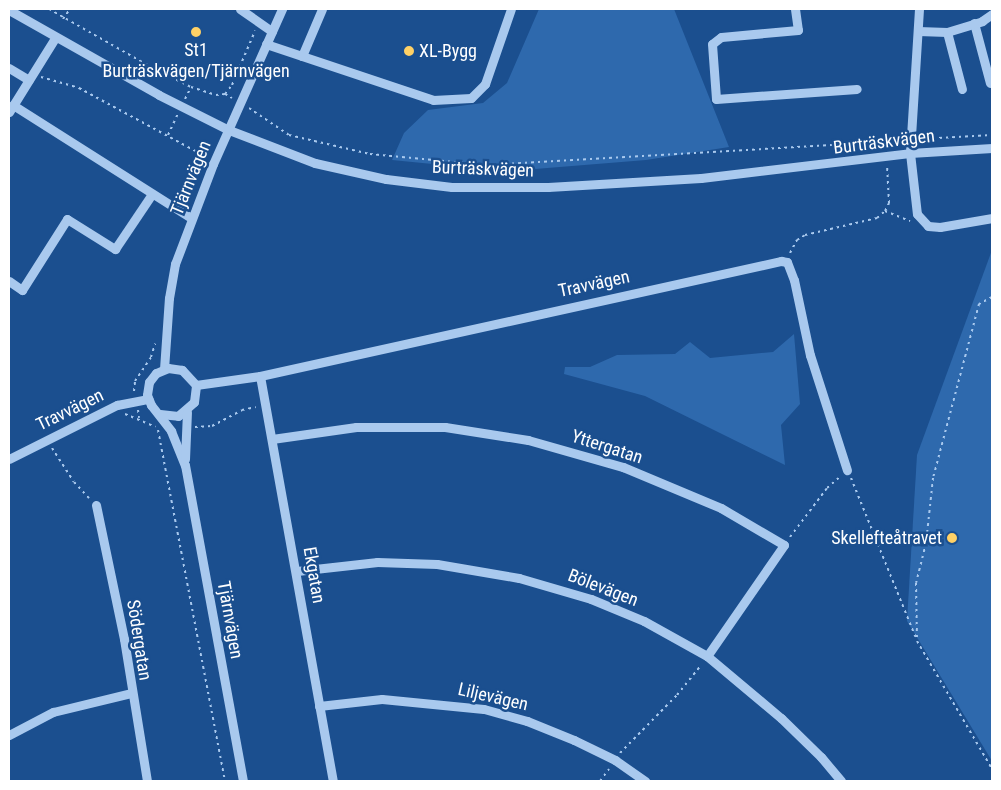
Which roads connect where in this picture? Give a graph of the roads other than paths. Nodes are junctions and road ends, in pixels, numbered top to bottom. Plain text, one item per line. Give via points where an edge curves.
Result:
1 (240, 9) edge
2 (282, 9) edge
3 (322, 9) edge
4 (511, 9) edge
5 (795, 9) edge
6 (919, 9) edge
7 (9, 10) edge
8 (992, 14) edge
9 (974, 24) junction
10 (272, 31) junction
11 (918, 31) junction
12 (947, 32) junction
13 (55, 38) junction
14 (266, 44) junction
15 (302, 56) junction
16 (9, 68) edge
17 (29, 80) junction
18 (990, 83) dead end
19 (857, 89) dead end
20 (962, 90) dead end
21 (11, 109) edge
22 (228, 130) junction
23 (992, 148) edge
24 (910, 153) junction
25 (152, 194) junction
26 (191, 218) junction
27 (992, 218) edge
28 (9, 281) edge
29 (164, 368) junction
30 (260, 376) junction
31 (196, 385) junction
32 (148, 399) junction
33 (187, 412) junction
34 (160, 414) junction
35 (272, 438) junction
36 (9, 459) edge
37 (185, 464) junction
38 (847, 470) road end
39 (96, 505) road end
40 (297, 571) junction
41 (707, 656) junction
42 (131, 693) junction
43 (319, 706) junction
44 (9, 735) edge
45 (147, 781) edge
46 (243, 781) edge
47 (333, 781) edge
48 (645, 781) edge
49 (841, 781) edge

1 - 10 street
2 - 10 street, Tjärnvägen
3 - 15 street
4 - 15 street via 485,84 471,98 432,100
5 - 19 street via 798,30 721,37 712,44 716,99
6 - 11 street
7 - 13 street, Burträskvägen
8 - 9 street
9 - 12 street
9 - 18 street
10 - 14 street, Tjärnvägen
11 - 12 street
11 - 24 street
12 - 20 street
13 - 17 street
13 - 22 street, Burträskvägen
14 - 15 street
14 - 22 street, Tjärnvägen
16 - 17 street
17 - 21 street
21 - 25 street
22 - 24 street, Burträskvägen via 315,163 386,179 452,187 548,187 692,179
22 - 26 street, Tjärnvägen
23 - 24 street, Burträskvägen
24 - 27 street via 921,220 928,226
25 - 26 street
25 - 28 street via 116,249 66,219 22,290
26 - 29 street, Tjärnvägen via 175,264 168,298
29 - 31 street via 182,370
29 - 32 street via 149,382
30 - 31 street, Travvägen
30 - 35 street, Ekgatan
30 - 38 street, Travvägen via 781,261 787,262 810,355
31 - 33 street via 194,402
32 - 34 street
32 - 36 street, Travvägen via 117,405
33 - 34 street via 174,417
33 - 37 street, Tjärnvägen
34 - 37 street, Tjärnvägen
35 - 40 street, Ekgatan
35 - 41 street, Yttergatan via 356,426 445,427 528,440 623,467 721,508 784,545
37 - 46 street, Tjärnvägen
39 - 42 street, Södergatan via 124,639
40 - 41 street, Bölevägen via 377,562 437,564 520,578 591,599 636,618
40 - 43 street, Ekgatan
41 - 49 street, Bölevägen via 781,718 822,757
42 - 44 street via 53,712
42 - 45 street, Södergatan
43 - 47 street, Ekgatan
43 - 48 street, Liljevägen via 382,699 484,709 527,721 615,760

